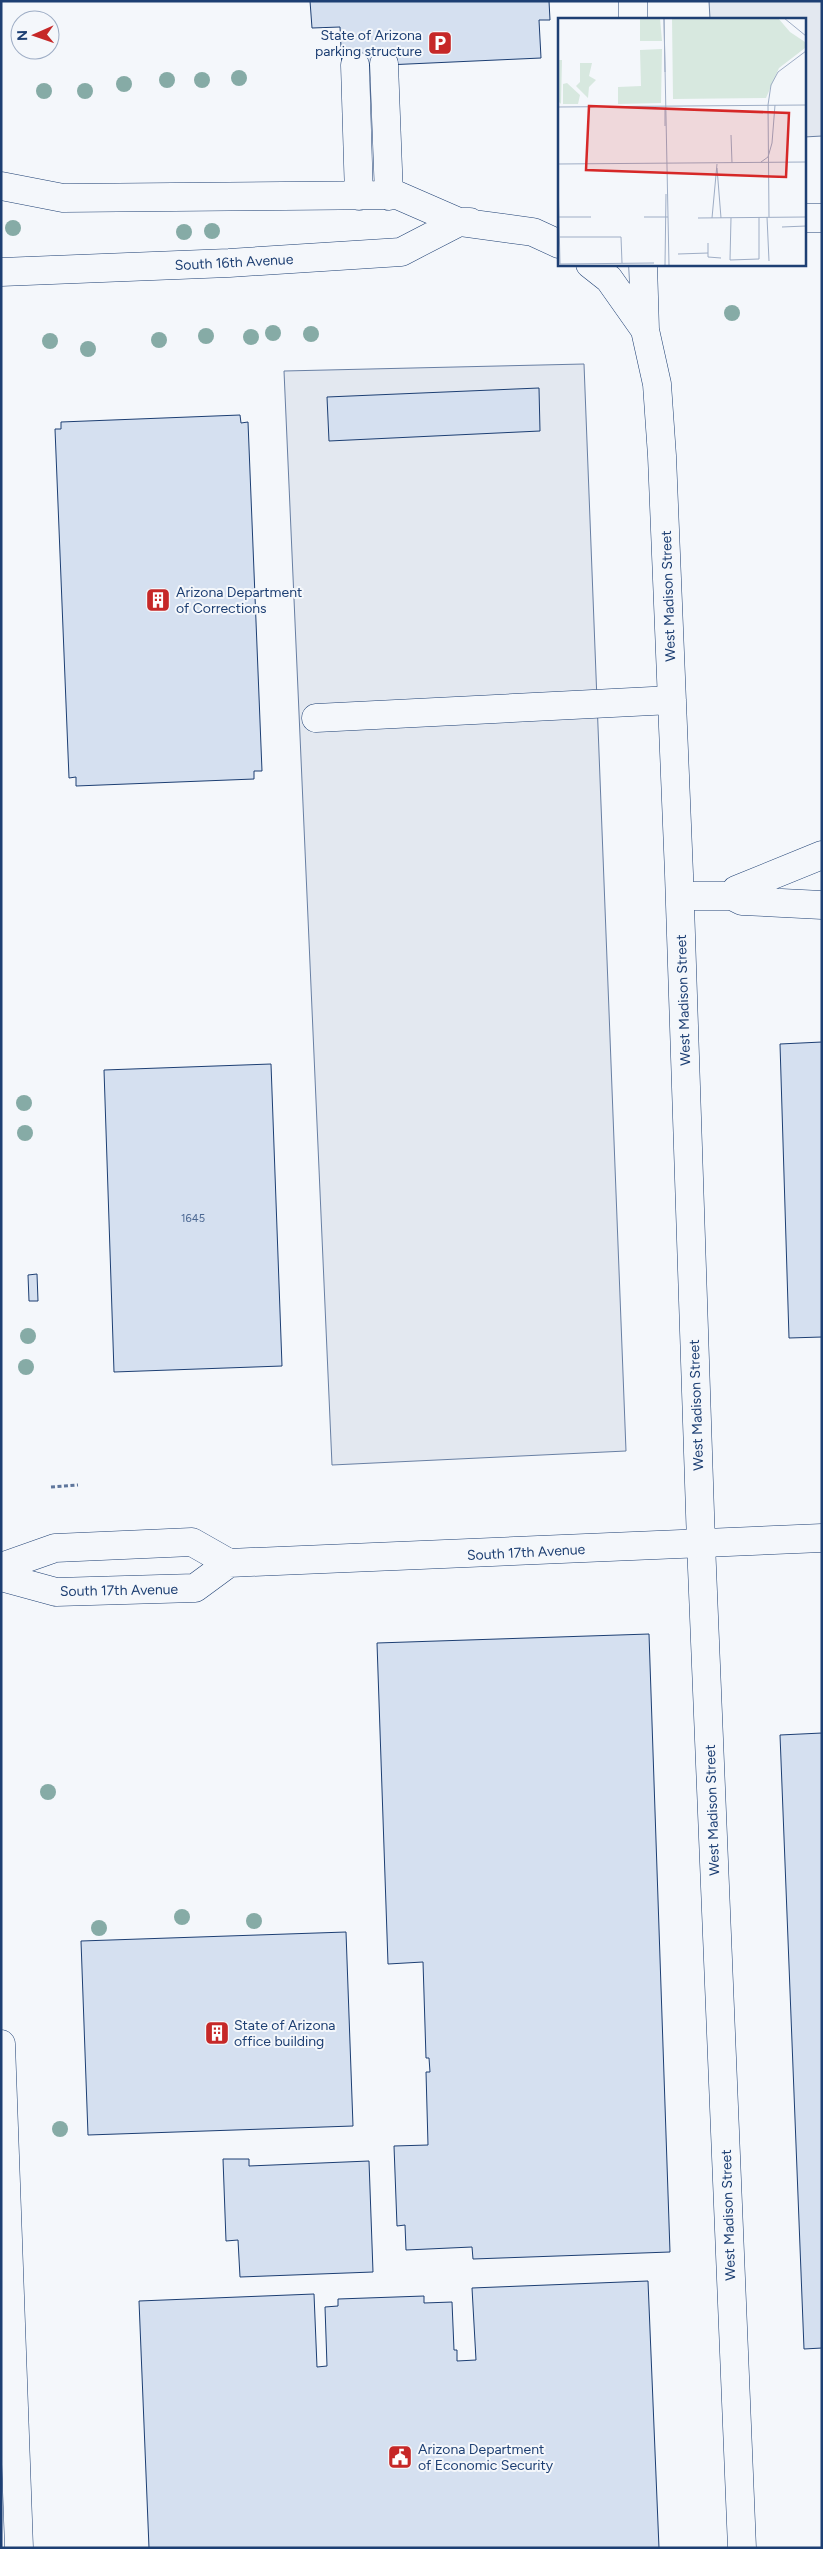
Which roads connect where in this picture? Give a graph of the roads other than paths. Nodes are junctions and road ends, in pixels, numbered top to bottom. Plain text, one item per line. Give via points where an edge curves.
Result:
1 (633, 1) edge
2 (634, 18) edge
3 (384, 64) dead end
4 (355, 66) dead end
5 (1, 186) edge
6 (359, 196) junction
7 (389, 196) junction
8 (806, 218) edge
9 (822, 218) edge
10 (558, 221) edge
11 (459, 222) junction
12 (558, 244) edge
13 (591, 265) edge
14 (643, 265) edge
15 (1, 272) edge
16 (645, 330) junction
17 (672, 700) junction
18 (316, 718) dead end
19 (822, 855) edge
20 (680, 896) junction
21 (732, 896) junction
22 (822, 905) edge
23 (822, 1538) edge
24 (701, 1543) junction
25 (229, 1563) junction
26 (1, 1566) edge
27 (1, 1577) edge
28 (1, 2044) edge
29 (19, 2548) edge
30 (742, 2548) edge

1 - 2 street
3 - 7 street
4 - 6 street
5 - 6 street, South 16th Avenue via 63,198
6 - 7 street, South 16th Avenue
7 - 11 street, South 16th Avenue via 397,195
8 - 9 street
10 - 11 street, South 16th Avenue
11 - 12 street, South 16th Avenue via 534,232
11 - 15 street, South 16th Avenue via 401,252
13 - 16 street via 609,279
14 - 16 street, West Madison Street
16 - 17 street, West Madison Street via 657,384 661,438
17 - 18 street
17 - 20 street, West Madison Street
19 - 21 street via 736,890
20 - 21 street
20 - 24 street, West Madison Street
21 - 22 street via 742,901
23 - 24 street, South 17th Avenue
24 - 25 street, South 17th Avenue
24 - 30 street, West Madison Street
25 - 26 street via 192,1542 55,1548
25 - 27 street, South 17th Avenue via 195,1588 56,1592
28 - 29 street

